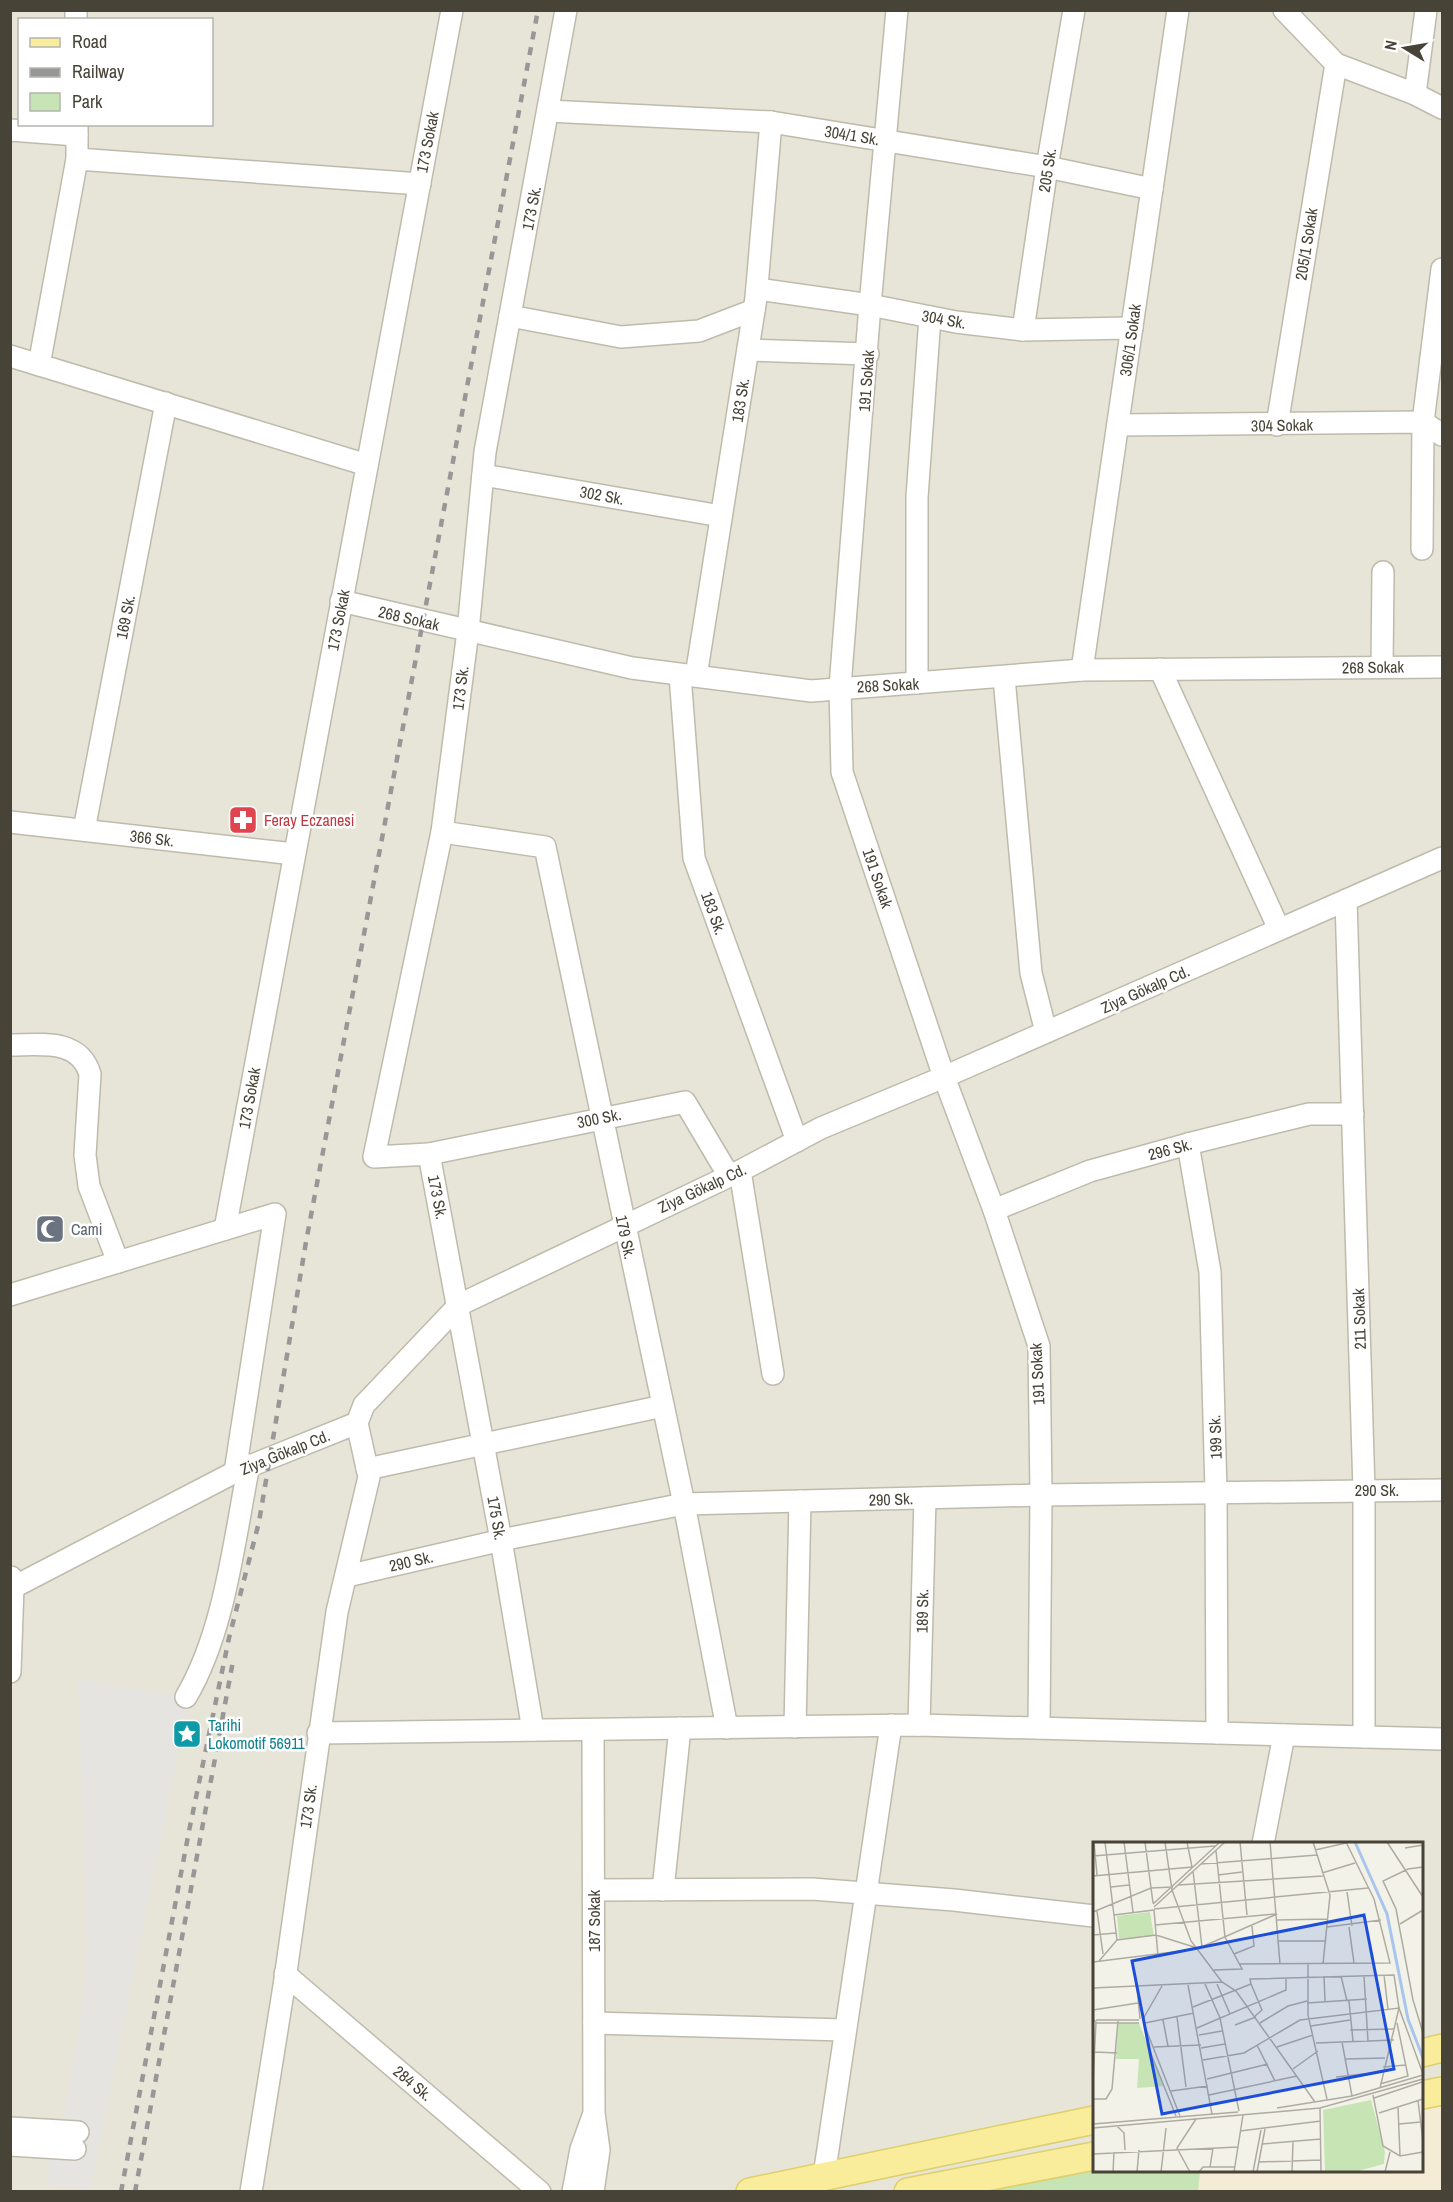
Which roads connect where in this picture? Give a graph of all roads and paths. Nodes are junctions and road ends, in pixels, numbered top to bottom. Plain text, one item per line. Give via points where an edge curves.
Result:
1 (452, 10) edge
2 (566, 10) edge
3 (897, 10) edge
4 (1074, 10) edge
5 (1178, 10) edge
6 (1284, 10) edge
7 (1426, 10) edge
8 (1336, 64) junction
9 (1415, 94) junction
10 (1443, 108) edge
11 (548, 111) junction
12 (771, 122) junction
13 (10, 130) edge
14 (76, 130) edge
15 (886, 141) junction
16 (77, 159) junction
17 (1047, 167) junction
18 (420, 184) junction
19 (1152, 189) junction
20 (1443, 269) edge
21 (756, 299) junction
22 (870, 304) junction
23 (510, 316) junction
24 (930, 317) junction
25 (1132, 328) junction
26 (1023, 330) junction
27 (748, 350) junction
28 (868, 354) junction
29 (10, 356) edge
30 (39, 365) junction
31 (166, 403) junction
32 (1423, 422) junction
33 (1118, 425) junction
34 (1276, 425) junction
35 (1443, 435) edge
36 (367, 465) junction
37 (483, 475) junction
38 (721, 516) junction
39 (1422, 549) dead end
40 (1383, 572) dead end
41 (341, 602) junction
42 (468, 631) junction
43 (1382, 667) junction
44 (1443, 667) edge
45 (1160, 669) junction
46 (1082, 670) junction
47 (688, 675) junction
48 (1004, 678) junction
49 (917, 683) junction
50 (840, 687) junction
51 (10, 822) edge
52 (84, 830) junction
53 (442, 832) junction
54 (294, 854) junction
55 (1443, 858) edge
56 (1346, 900) junction
57 (1279, 929) junction
58 (1046, 1032) junction
59 (10, 1045) edge
60 (944, 1077) junction
61 (1353, 1114) junction
62 (602, 1117) junction
63 (796, 1141) junction
64 (1188, 1144) junction
65 (429, 1154) junction
66 (734, 1173) junction
67 (994, 1210) junction
68 (623, 1225) junction
69 (225, 1229) junction
70 (118, 1262) junction
71 (10, 1295) edge
72 (459, 1305) junction
73 (773, 1374) dead end
74 (663, 1406) junction
75 (357, 1423) junction
76 (484, 1444) junction
77 (242, 1469) junction
78 (367, 1469) junction
79 (1364, 1490) junction
80 (1443, 1490) edge
81 (1216, 1492) junction
82 (1041, 1495) junction
83 (925, 1498) junction
84 (800, 1501) junction
85 (684, 1504) junction
86 (501, 1540) junction
87 (347, 1576) junction
88 (11, 1584) edge
89 (10, 1672) edge
90 (186, 1697) dead end
91 (891, 1725) junction
92 (919, 1725) junction
93 (795, 1727) junction
94 (680, 1728) junction
95 (727, 1728) junction
96 (1039, 1728) junction
97 (532, 1730) junction
98 (593, 1730) junction
99 (318, 1733) junction
100 (1217, 1733) junction
101 (1284, 1735) junction
102 (1364, 1737) junction
103 (1443, 1739) edge
104 (1263, 1842) edge
105 (594, 1890) junction
106 (663, 1890) junction
107 (866, 1893) junction
108 (1093, 1916) edge
109 (285, 1974) junction
110 (594, 2023) junction
111 (845, 2030) junction
112 (1443, 2048) edge
113 (1423, 2053) edge
114 (1443, 2091) edge
115 (1423, 2095) edge
116 (594, 2113) junction
117 (1093, 2120) edge
118 (10, 2128) edge
119 (10, 2145) edge
120 (1093, 2157) edge
121 (824, 2176) junction
122 (251, 2192) edge
123 (540, 2192) edge
124 (573, 2192) edge
125 (593, 2192) edge
126 (750, 2192) edge
127 (908, 2192) edge

1 - 18 street, 173 Sokak
2 - 11 street, 173 Sk.
3 - 15 street, 191 Sokak
4 - 17 street, 205 Sk.
5 - 19 street, 306/1 Sokak
6 - 8 street
7 - 9 street
8 - 9 street
8 - 34 street, 205/1 Sokak
9 - 10 street
11 - 12 street, 304/1 Sk.
11 - 23 street, 173 Sk.
12 - 15 street, 304/1 Sk.
12 - 21 street, 183 Sk.
13 - 14 street
14 - 16 street
15 - 17 street, 304/1 Sk.
15 - 22 street, 191 Sokak
16 - 18 street
16 - 30 street
17 - 19 street, 304/1 Sk.
17 - 26 street, 205 Sk.
18 - 36 street, 173 Sokak
19 - 25 street, 306/1 Sokak
20 - 32 street
21 - 22 street, 304 Sk.
21 - 23 street, 304 Sk. via 699,331 621,337
21 - 27 street, 183 Sk.
22 - 24 street, 304 Sk.
22 - 28 street, 191 Sokak
23 - 37 street, 173 Sk.
24 - 26 street, 304 Sk.
24 - 49 street via 917,497
25 - 26 street, 304 Sk.
25 - 33 street, 306/1 Sokak
27 - 28 street
27 - 38 street, 183 Sk.
28 - 50 street, 191 Sokak
29 - 30 street
30 - 31 street
31 - 36 street
31 - 52 street, 169 Sk.
32 - 34 street, 304 Sokak
32 - 35 street
32 - 39 street
33 - 34 street, 304 Sokak
33 - 46 street, 306/1 Sokak
36 - 41 street, 173 Sokak
37 - 38 street, 302 Sk.
37 - 42 street, 173 Sk.
38 - 47 street, 183 Sk.
40 - 43 street
41 - 42 street, 268 Sokak
41 - 54 street, 173 Sokak
42 - 47 street, 268 Sokak via 632,668
42 - 53 street, 173 Sk.
43 - 44 street, 268 Sokak
43 - 45 street, 268 Sokak
45 - 46 street, 268 Sokak
45 - 57 street
46 - 48 street, 268 Sokak
47 - 50 street, 268 Sokak via 811,691
47 - 63 street, 183 Sk. via 694,858
48 - 49 street, 268 Sokak
48 - 58 street via 1031,973
49 - 50 street, 268 Sokak
50 - 60 street, 191 Sokak via 843,772
51 - 52 street, 366 Sk.
52 - 54 street, 366 Sk.
53 - 62 street, 179 Sk. via 545,848
53 - 65 street, 173 Sk. via 374,1157
54 - 69 street, 173 Sokak
55 - 56 street, Ziya Gökalp Cd.
56 - 57 street, Ziya Gökalp Cd.
56 - 61 street, 211 Sokak
57 - 58 street, Ziya Gökalp Cd.
58 - 60 street, Ziya Gökalp Cd.
59 - 70 street via 61,1046 76,1052 87,1066 90,1074 85,1155 89,1186
60 - 63 street, Ziya Gökalp Cd.
60 - 67 street, 191 Sokak
61 - 64 street, 296 Sk. via 1310,1114
61 - 79 street, 211 Sokak
62 - 65 street, 300 Sk.
62 - 66 street, 300 Sk. via 685,1102
62 - 68 street, 179 Sk.
63 - 66 street, Ziya Gökalp Cd.
64 - 67 street, 296 Sk. via 1089,1171
64 - 81 street, 199 Sk. via 1210,1272
65 - 72 street, 173 Sk.
66 - 68 street, Ziya Gökalp Cd.
66 - 73 street, 300 Sk.
67 - 82 street, 191 Sokak via 1038,1346
68 - 72 street, Ziya Gökalp Cd.
68 - 74 street, 179 Sk.
69 - 70 street
69 - 77 street via 275,1214
70 - 71 street
72 - 75 street, Ziya Gökalp Cd. via 364,1404
72 - 76 street, 175 Sk.
74 - 76 street
74 - 85 street, 179 Sk.
75 - 77 street, Ziya Gökalp Cd.
75 - 78 street, 173 Sk.
76 - 78 street
76 - 86 street, 175 Sk.
77 - 88 street, Ziya Gökalp Cd.
77 - 90 street via 222,1598 200,1673
78 - 87 street, 173 Sk. via 369,1477
79 - 80 street, 290 Sk.
79 - 81 street, 290 Sk.
79 - 102 street, 211 Sokak
81 - 82 street, 290 Sk.
81 - 100 street, 199 Sk.
82 - 83 street, 290 Sk.
82 - 96 street, 191 Sokak
83 - 84 street, 290 Sk.
83 - 92 street, 189 Sk.
84 - 85 street, 290 Sk.
84 - 93 street
85 - 86 street, 290 Sk.
85 - 95 street, 179 Sk.
86 - 87 street, 290 Sk.
86 - 97 street, 175 Sk.
87 - 99 street, 173 Sk. via 337,1612
88 - 89 street
91 - 92 street
91 - 93 street
91 - 107 street
92 - 96 street
93 - 95 street
94 - 95 street
94 - 98 street
94 - 106 street
96 - 100 street
97 - 98 street
97 - 99 street
98 - 105 street, 187 Sokak
99 - 109 street, 173 Sk.
100 - 101 street
101 - 102 street
101 - 104 street
102 - 103 street
105 - 106 street
105 - 110 street, 187 Sokak
106 - 107 street via 812,1889
107 - 108 street
107 - 111 street
109 - 122 street, 173 Sk.
109 - 123 street, 284 Sk.
110 - 111 street
110 - 116 street, 187 Sokak
111 - 121 street
112 - 113 main road
114 - 115 main road
116 - 124 street, 187 Sokak via 581,2149
116 - 125 street, 187 Sokak via 599,2151
117 - 121 main road
118 - 119 street via 77,2140
120 - 127 main road
121 - 126 main road

